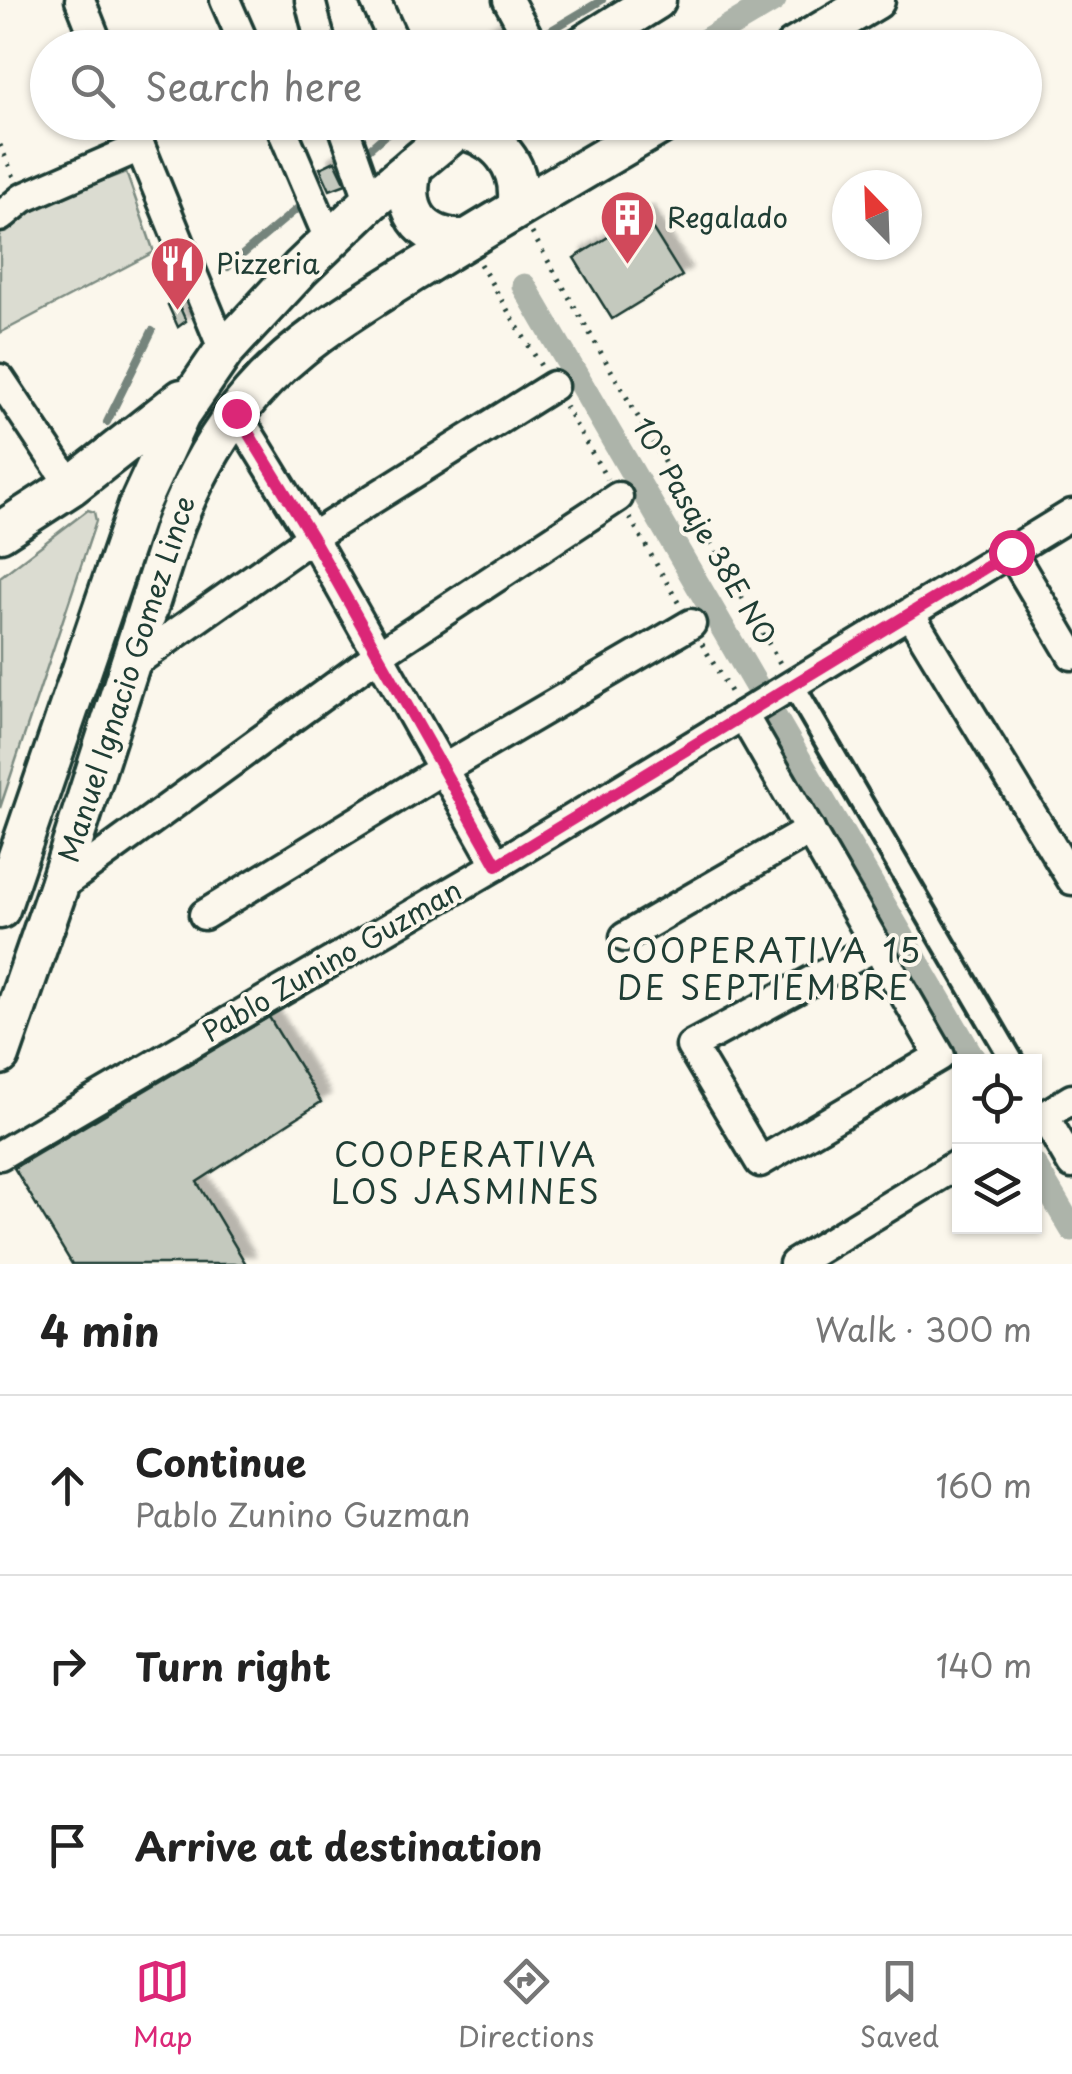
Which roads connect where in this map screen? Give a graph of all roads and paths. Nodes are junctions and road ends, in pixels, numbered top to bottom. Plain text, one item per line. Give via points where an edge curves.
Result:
1 (80, 0) edge
2 (225, 0) edge
3 (310, 0) edge
4 (375, 0) edge
5 (508, 0) edge
6 (656, 0) edge
7 (876, 0) edge
8 (92, 30) edge
9 (238, 30) edge
10 (318, 30) edge
11 (388, 30) edge
12 (524, 30) edge
13 (608, 30) edge
14 (825, 30) edge
15 (126, 140) edge
16 (137, 140) edge
17 (287, 140) edge
18 (348, 140) edge
19 (439, 140) edge
20 (487, 140) edge
21 (634, 140) edge
22 (0, 145) edge
23 (413, 166) junction
24 (23, 198) junction
25 (370, 202) junction
26 (518, 208) junction
27 (0, 216) edge
28 (329, 239) junction
29 (465, 240) junction
30 (224, 352) junction
31 (0, 379) edge
32 (200, 385) junction
33 (553, 386) dead end
34 (236, 413) junction
35 (71, 486) junction
36 (618, 497) dead end
37 (1072, 514) edge
38 (0, 532) edge
39 (312, 537) junction
40 (1011, 552) junction
41 (910, 614) junction
42 (691, 624) dead end
43 (378, 654) junction
44 (1072, 656) edge
45 (126, 668) junction
46 (790, 686) junction
47 (747, 713) junction
48 (442, 769) junction
49 (810, 830) junction
50 (497, 865) junction
51 (1072, 880) edge
52 (58, 888) junction
53 (0, 909) edge
54 (204, 915) dead end
55 (625, 937) dead end
56 (876, 946) junction
57 (1007, 1054) edge
58 (0, 1055) edge
59 (1072, 1099) edge
60 (1042, 1107) edge
61 (1042, 1113) edge
62 (0, 1155) edge
63 (1072, 1164) edge
64 (952, 1168) edge
65 (794, 1264) edge

1 - 8 street
2 - 9 street
3 - 10 street
4 - 11 street
5 - 12 street
6 - 13 main road
7 - 14 main road
15 - 24 street
16 - 30 street
17 - 28 street
18 - 25 street
19 - 23 main road
20 - 26 main road via 518,176
21 - 26 main road
22 - 24 path
23 - 25 main road, Manuel Ignacio Gomez Lince
23 - 29 main road via 407,192 416,218 438,236
24 - 27 street
25 - 28 main road, Manuel Ignacio Gomez Lince
26 - 29 main road
26 - 46 path, 10° Pasaje 38E NO
28 - 30 main road, Manuel Ignacio Gomez Lince
29 - 34 main road, Manuel Ignacio Gomez Lince via 315,336
30 - 32 main road, Manuel Ignacio Gomez Lince
31 - 35 street
32 - 35 main road
32 - 53 main road, Manuel Ignacio Gomez Lince via 150,475
33 - 39 street
34 - 39 street
34 - 45 main road, Manuel Ignacio Gomez Lince via 185,498
35 - 38 main road
36 - 43 street
37 - 40 street, Pablo Zunino Guzman
39 - 43 street
39 - 45 street
40 - 41 street, Pablo Zunino Guzman
40 - 44 street
41 - 46 street, Pablo Zunino Guzman
41 - 51 street
42 - 48 street
43 - 48 street
43 - 52 street
45 - 52 main road, Manuel Ignacio Gomez Lince
46 - 47 street, Pablo Zunino Guzman
46 - 57 street
47 - 49 street
47 - 50 street, Pablo Zunino Guzman
48 - 50 street
48 - 54 street
49 - 55 street
49 - 56 street
50 - 62 street, Pablo Zunino Guzman
52 - 58 main road, Manuel Ignacio Gomez Lince
56 - 56 street via 691,1046 760,1162 940,1056
59 - 60 street
61 - 63 street
64 - 65 street

